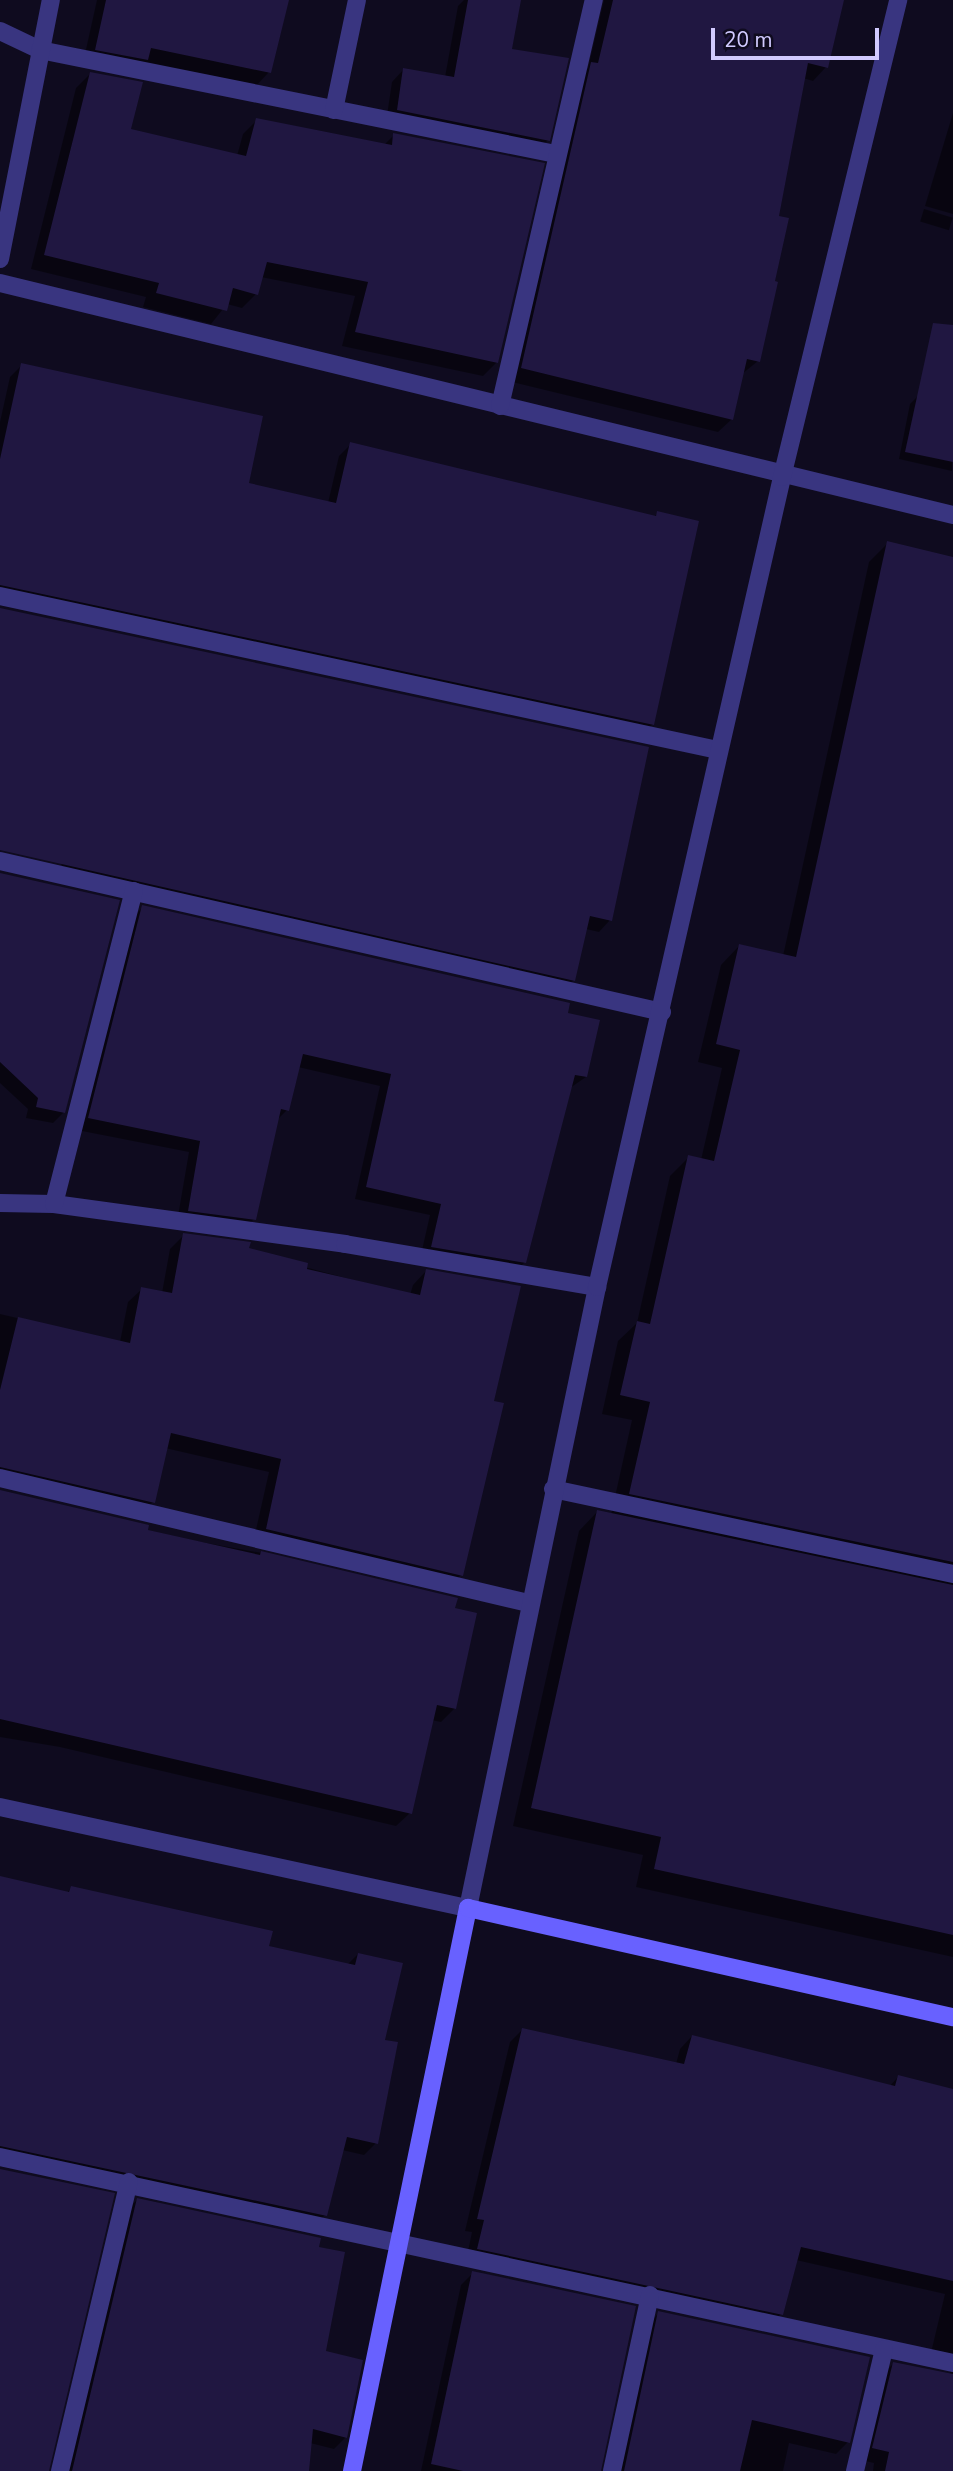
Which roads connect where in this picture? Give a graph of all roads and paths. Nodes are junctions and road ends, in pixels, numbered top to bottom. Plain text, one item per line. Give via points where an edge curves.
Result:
1 (51, 0) edge
2 (358, 0) edge
3 (594, 0) edge
4 (898, 0) edge
5 (0, 31) edge
6 (40, 50) junction
7 (334, 110) junction
8 (556, 154) junction
9 (0, 258) edge
10 (0, 283) edge
11 (500, 406) junction
12 (782, 477) junction
13 (953, 515) edge
14 (0, 596) edge
15 (718, 751) junction
16 (0, 861) edge
17 (134, 891) junction
18 (662, 1012) junction
19 (0, 1203) edge
20 (54, 1204) junction
21 (597, 1287) junction
22 (0, 1478) edge
23 (553, 1489) junction
24 (953, 1574) edge
25 (528, 1603) junction
26 (0, 1807) edge
27 (468, 1908) junction
28 (953, 2017) edge
29 (0, 2157) edge
30 (129, 2182) junction
31 (400, 2241) junction
32 (650, 2295) junction
33 (884, 2349) junction
34 (953, 2363) edge
35 (60, 2471) edge
36 (352, 2471) edge
37 (612, 2471) edge
38 (855, 2471) edge

1 - 6 street
2 - 7 street
3 - 8 street
4 - 12 street
5 - 6 street
6 - 7 street
6 - 9 street
7 - 8 street
8 - 11 street
10 - 11 street
11 - 12 street
12 - 13 street
12 - 15 street
14 - 15 street
15 - 18 street
16 - 17 street
17 - 18 street
17 - 20 street
18 - 21 street
19 - 20 street
20 - 21 street via 345,1244
21 - 23 street
22 - 25 street
23 - 24 street
23 - 25 street
25 - 27 street
26 - 27 street
27 - 28 main road
27 - 31 main road
29 - 30 street
30 - 31 street
30 - 35 street
31 - 32 street
31 - 36 main road
32 - 33 street
32 - 37 street
33 - 34 street
33 - 38 street

